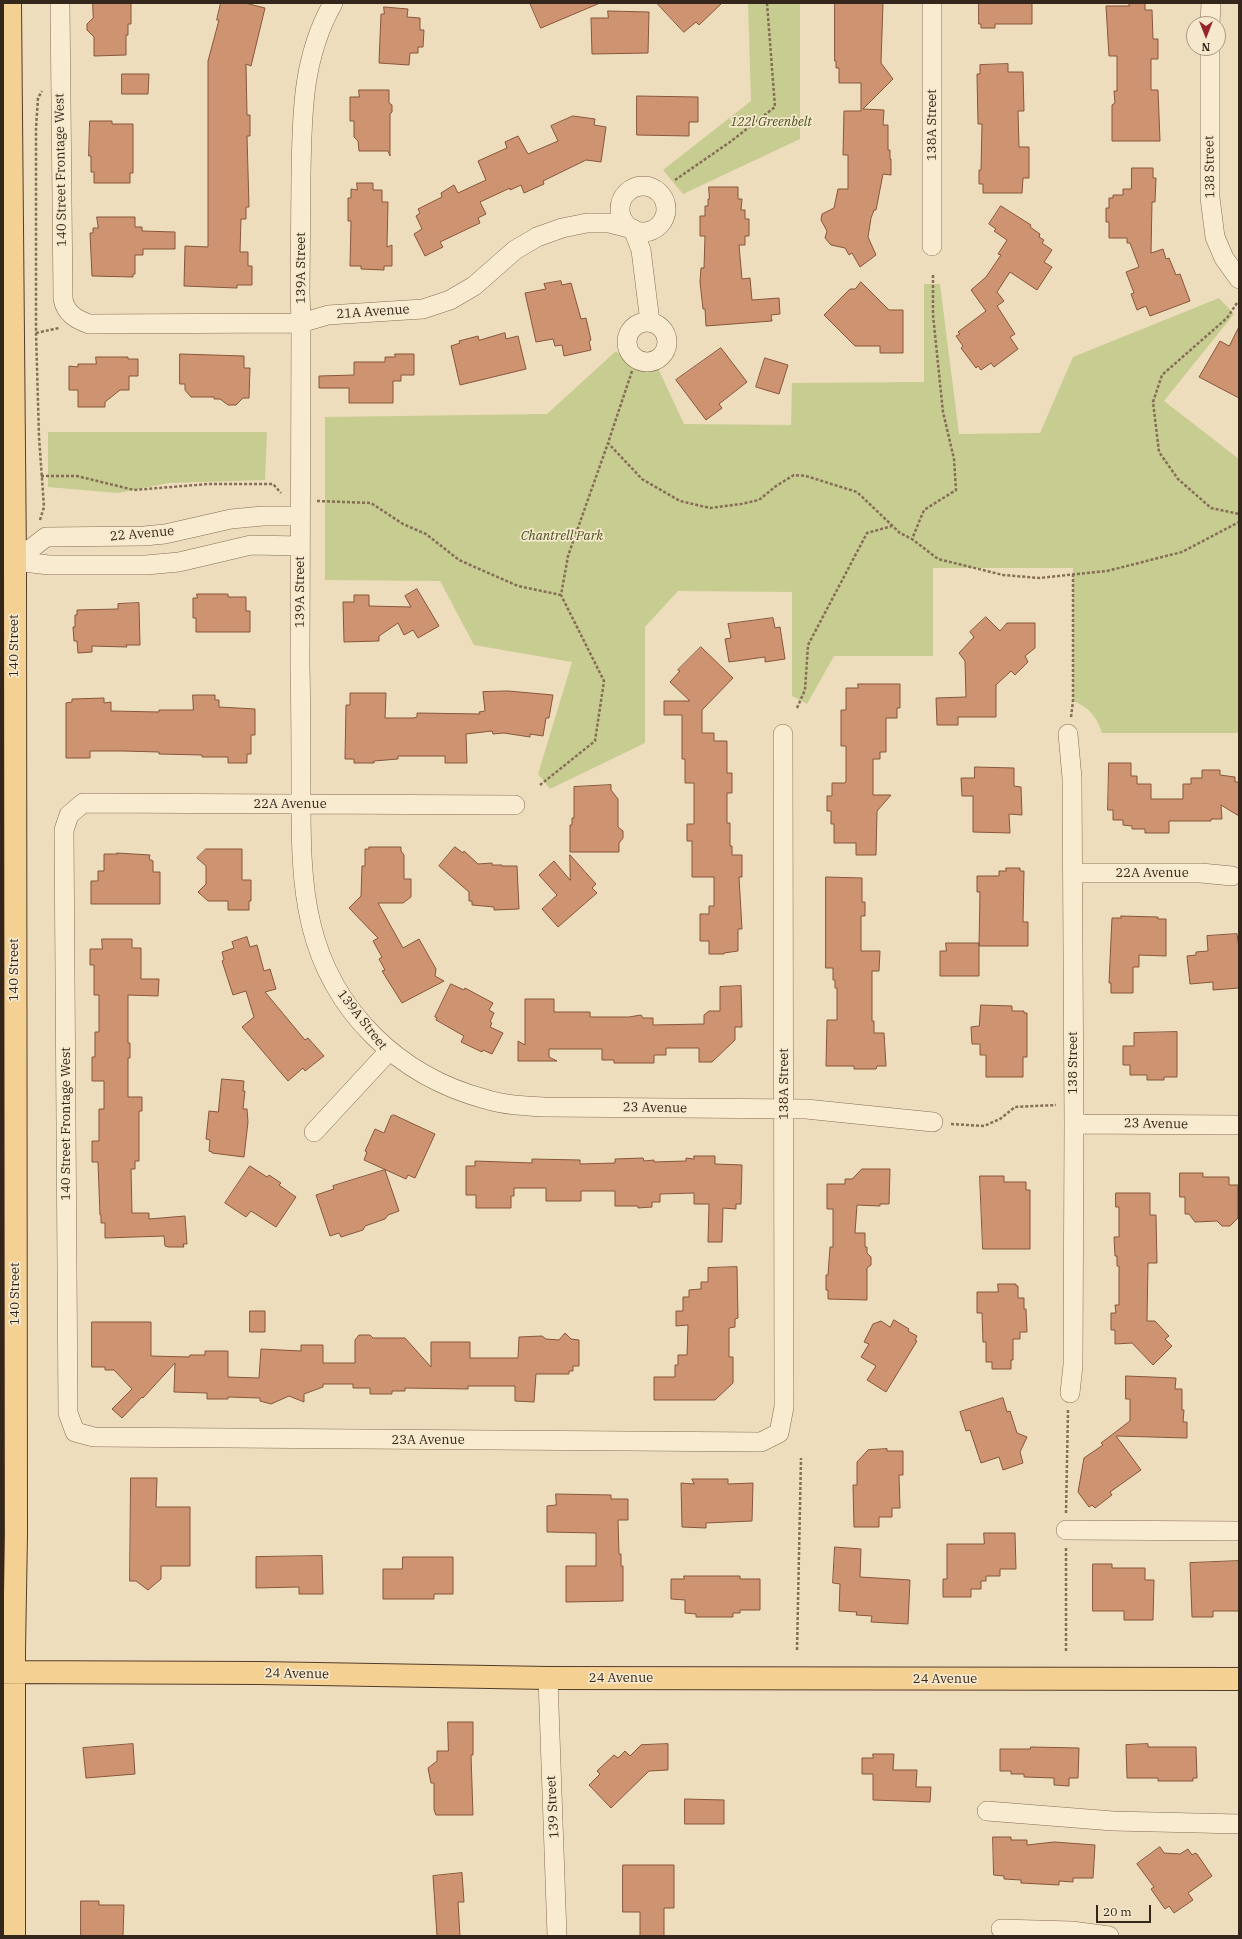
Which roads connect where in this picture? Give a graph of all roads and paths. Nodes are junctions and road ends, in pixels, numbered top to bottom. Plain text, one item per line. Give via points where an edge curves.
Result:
1 (10, 3) edge
2 (60, 3) edge
3 (333, 3) edge
4 (767, 3) edge
5 (932, 3) edge
6 (1210, 3) edge
7 (1210, 16) edge
8 (1210, 56) edge
9 (43, 87) dead end
10 (675, 180) dead end
11 (932, 246) dead end
12 (933, 275) dead end
13 (1239, 279) edge
14 (1237, 303) dead end
15 (650, 322) dead end
16 (301, 323) junction
17 (89, 324) joint
18 (63, 327) dead end
19 (36, 333) junction
20 (632, 371) dead end
21 (608, 443) junction
22 (41, 476) junction
23 (282, 494) dead end
24 (312, 501) dead end
25 (1239, 514) edge
26 (299, 516) junction
27 (1239, 522) edge
28 (38, 524) dead end
29 (892, 526) junction
30 (144, 536) junction
31 (912, 538) junction
32 (300, 546) junction
33 (9, 561) edge
34 (146, 565) junction
35 (1073, 575) junction
36 (561, 595) junction
37 (797, 708) dead end
38 (783, 734) dead end
39 (1068, 734) joint
40 (540, 785) dead end
41 (301, 804) junction
42 (515, 805) dead end
43 (69, 814) joint
44 (1073, 873) junction
45 (1232, 876) dead end
46 (388, 1052) junction
47 (1063, 1105) dead end
48 (784, 1110) junction
49 (933, 1122) joint
50 (1074, 1124) junction
51 (1239, 1125) edge
52 (314, 1132) dead end
53 (1070, 1393) dead end
54 (75, 1432) joint
55 (779, 1433) joint
56 (801, 1458) dead end
57 (1066, 1530) dead end
58 (1239, 1531) edge
59 (10, 1535) edge
60 (797, 1650) dead end
61 (8, 1672) edge
62 (548, 1678) junction
63 (1239, 1679) edge
64 (987, 1811) dead end
65 (1239, 1824) edge
66 (1001, 1929) dead end
67 (14, 1936) edge
68 (557, 1936) edge
69 (1109, 1936) edge

1 - 33 main road, 140 Street
2 - 17 street, 140 Street Frontage West via 63,300 69,314
3 - 16 street, 139A Street via 326,14 312,52 303,96
4 - 10 path via 774,107 730,142
5 - 11 street, 138A Street
6 - 7 street
8 - 13 street, 138 Street via 1210,198 1215,237 1224,258
9 - 19 path via 38,98 36,128
12 - 31 path via 933,315 943,412 954,459 956,490 924,510
14 - 25 path via 1227,318 1162,375 1153,402 1160,452 1178,479 1211,508
15 - 16 street, 21A Avenue via 641,250 633,229 608,222 562,228 537,237 515,250 474,286 450,300 423,309 328,315
16 - 17 street, 21A Avenue
16 - 26 street, 139A Street
18 - 19 path
19 - 22 path
20 - 21 path
21 - 29 path via 642,479 680,501 710,508 759,500 794,475 857,492
21 - 36 path via 568,556
22 - 23 path via 77,476 134,490 208,484 273,484
22 - 28 path via 44,507
24 - 36 path via 371,503 403,524 426,534 459,560 518,586
26 - 30 street, 22 Avenue via 231,519 165,534
26 - 32 street, 139A Street
27 - 35 path via 1182,552 1107,571
29 - 31 path
29 - 37 path via 867,533 808,645 805,690
30 - 33 street, 22 Avenue via 46,537
30 - 34 street
31 - 35 path via 938,559 1003,576 1039,578
32 - 34 street via 251,545 179,562
32 - 41 street, 139A Street
33 - 34 street via 49,565
33 - 59 main road, 140 Street
35 - 39 path via 1073,701
36 - 40 path via 604,681 595,741
38 - 48 street, 138A Street
39 - 44 street, 138 Street via 1072,778
41 - 42 street, 22A Avenue
41 - 43 street, 22A Avenue via 84,803
41 - 46 street, 139A Street via 301,862 305,896 320,954 349,1008
43 - 54 street, 140 Street Frontage West via 64,830 68,1413
44 - 45 street, 22A Avenue via 1201,873
44 - 50 street, 138 Street
46 - 48 street, 23 Avenue via 432,1080 459,1092 515,1105
46 - 52 street, 139A Street
47 - 49 path via 1015,1107 1000,1119 984,1126
48 - 49 street, 23 Avenue
48 - 55 street, 138A Street via 784,1407
50 - 51 street, 23 Avenue
50 - 53 street, 138 Street via 1073,1365
54 - 55 street, 23A Avenue via 94,1437 761,1442
56 - 60 path
57 - 58 street
59 - 61 main road, 140 Street
61 - 62 main road, 24 Avenue
61 - 67 main road, 140 Street
62 - 63 main road, 24 Avenue
62 - 68 street, 139 Street
64 - 65 street via 1112,1822
66 - 69 street via 1072,1931

